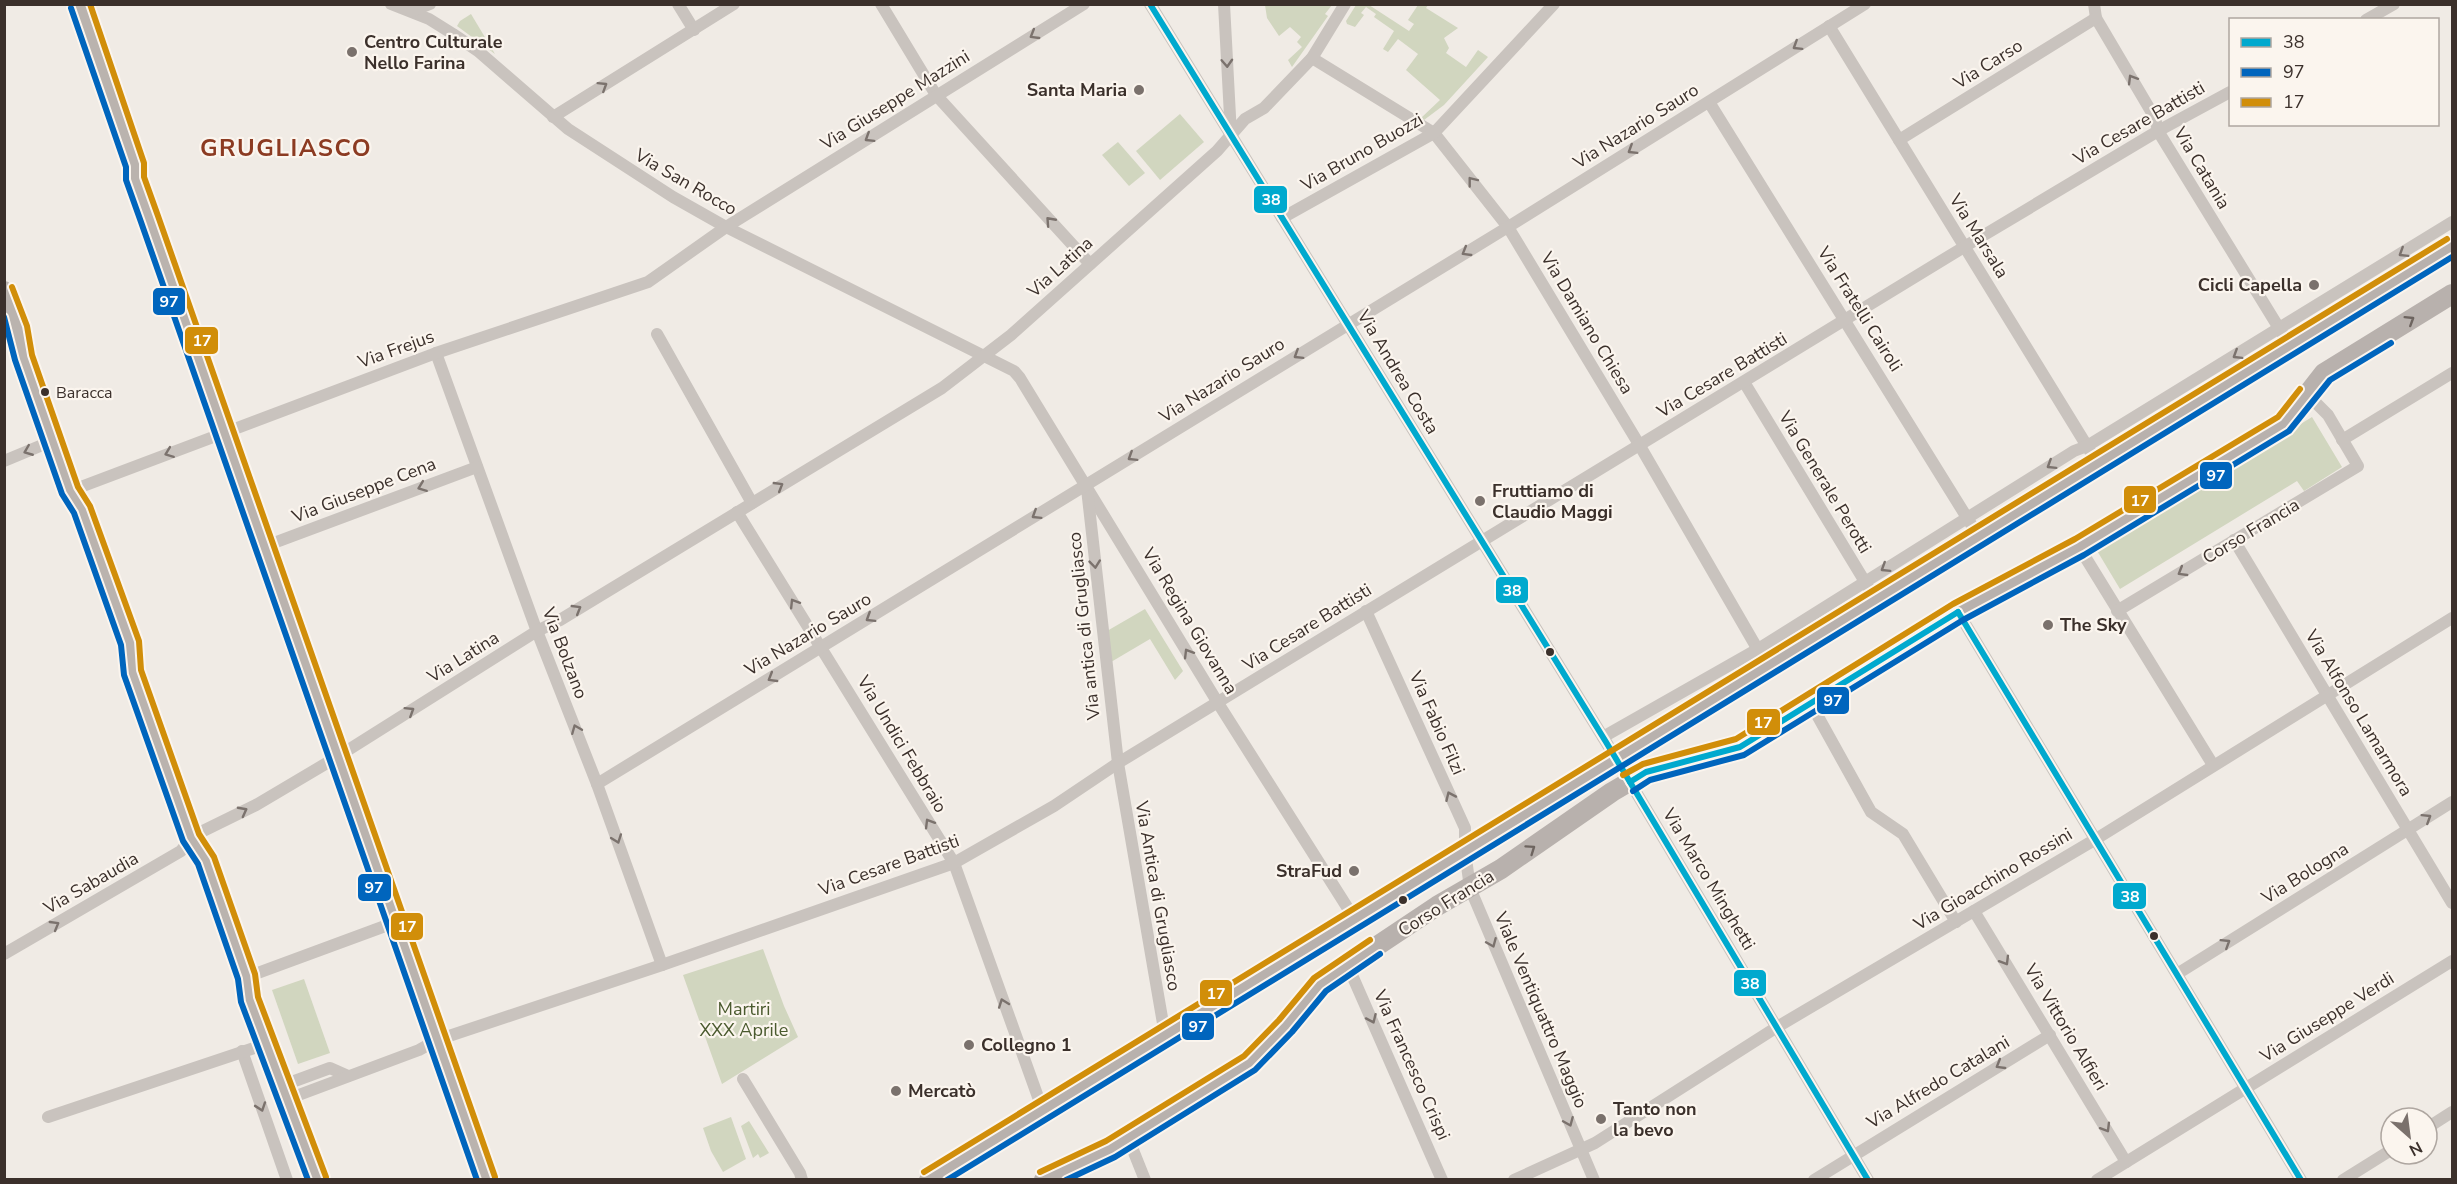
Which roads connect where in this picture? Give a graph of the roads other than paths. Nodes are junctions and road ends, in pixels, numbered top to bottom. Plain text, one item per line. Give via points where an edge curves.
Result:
1 (79, 4) edge
2 (391, 4) edge
3 (430, 4) edge
4 (678, 4) edge
5 (734, 4) edge
6 (881, 4) edge
7 (1084, 4) edge
8 (1150, 4) edge
9 (1224, 4) edge
10 (1345, 4) edge
11 (1554, 4) edge
12 (1864, 4) edge
13 (2094, 4) edge
14 (2394, 4) edge
15 (412, 11) junction
16 (2096, 18) junction
17 (2370, 18) edge
18 (1829, 26) junction
19 (694, 30) junction
20 (1312, 58) junction
21 (2229, 93) edge
22 (936, 95) junction
23 (1709, 102) junction
24 (553, 117) junction
25 (2158, 131) junction
26 (1434, 133) junction
27 (1231, 135) junction
28 (1899, 141) junction
29 (1282, 218) junction
30 (2452, 222) edge
31 (726, 227) junction
32 (1508, 227) junction
33 (1964, 247) junction
34 (2452, 247) edge
35 (1090, 264) junction
36 (4, 290) edge
37 (2452, 294) edge
38 (1846, 320) junction
39 (1348, 324) junction
40 (2280, 329) junction
41 (11, 330) edge
42 (657, 334) dead end
43 (2290, 346) junction
44 (436, 353) junction
45 (984, 357) junction
46 (2452, 374) edge
47 (1744, 382) junction
48 (2307, 393) junction
49 (2159, 403) junction
50 (2169, 420) junction
51 (224, 433) junction
52 (2343, 440) junction
53 (52, 441) junction
54 (1640, 446) junction
55 (2087, 446) junction
56 (4, 461) edge
57 (2098, 464) junction
58 (477, 467) junction
59 (1086, 485) junction
60 (70, 491) junction
61 (752, 503) junction
62 (737, 512) junction
63 (1966, 517) junction
64 (1979, 537) junction
65 (2234, 540) junction
66 (1480, 541) junction
67 (263, 547) junction
68 (2079, 547) junction
69 (1865, 581) junction
70 (1876, 600) junction
71 (1366, 611) junction
72 (2117, 611) junction
73 (1958, 612) junction
74 (2452, 618) edge
75 (537, 631) junction
76 (822, 648) junction
77 (1763, 658) junction
78 (2328, 694) junction
79 (1218, 703) junction
80 (1811, 704) junction
81 (1603, 737) junction
82 (337, 757) junction
83 (1616, 759) junction
84 (1118, 763) junction
85 (2213, 765) junction
86 (1630, 782) junction
87 (597, 784) junction
88 (2452, 802) edge
89 (2408, 830) junction
90 (191, 838) junction
91 (2096, 839) junction
92 (1465, 851) junction
93 (954, 864) junction
94 (1470, 888) junction
95 (2452, 903) edge
96 (1974, 911) junction
97 (1354, 918) junction
98 (1954, 918) junction
99 (396, 922) junction
100 (4, 954) edge
101 (2452, 961) edge
102 (663, 965) junction
103 (1348, 966) junction
104 (2176, 974) junction
105 (248, 976) junction
106 (1777, 1028) junction
107 (1165, 1035) junction
108 (2050, 1035) junction
109 (437, 1040) junction
110 (266, 1044) junction
111 (242, 1051) junction
112 (743, 1079) dead end
113 (2245, 1089) junction
114 (284, 1093) junction
115 (1043, 1111) junction
116 (2452, 1112) edge
117 (48, 1117) dead end
118 (2439, 1120) edge
119 (1133, 1149) dead end
120 (1582, 1150) junction
121 (1853, 1155) junction
122 (2379, 1157) edge
123 (2127, 1162) junction
124 (287, 1179) edge
125 (318, 1179) edge
126 (488, 1179) edge
127 (802, 1179) edge
128 (929, 1179) edge
129 (1044, 1179) edge
130 (1145, 1179) edge
131 (1442, 1179) edge
132 (1514, 1179) edge
133 (1594, 1179) edge
134 (1814, 1179) edge
135 (1868, 1179) edge
136 (2097, 1179) edge
137 (2301, 1179) edge
138 (2343, 1179) edge

1 - 51 street
2 - 15 street, Via San Rocco
3 - 15 street
4 - 19 street
5 - 19 street
6 - 22 street
7 -> 22 street, Via Giuseppe Mazzini
8 - 27 street, Via Andrea Costa
9 -> 27 street
10 - 20 street, Via Latina
11 - 26 street, Via Bruno Buozzi
12 - 18 street, Via Nazario Sauro
13 - 16 street, Via Catania
14 - 17 street
15 - 24 street, Via San Rocco via 478,51
25 -> 16 street, Via Catania via 2155,117
16 - 28 street, Via Carso
18 -> 23 street, Via Nazario Sauro
18 - 28 street, Via Marsala
24 -> 19 street
20 - 26 street, Via Damiano Chiesa
20 - 27 street, Via Latina via 1264,108 1245,119
21 - 25 street, Via Cesare Battisti
22 -> 31 street, Via Giuseppe Mazzini
35 -> 22 street
23 -> 32 street, Via Nazario Sauro
23 - 38 street, Via Fratelli Cairoli
24 - 31 street, Via San Rocco via 631,172
25 - 33 street, Via Cesare Battisti
25 - 40 street, Via Catania
26 - 29 street, Via Bruno Buozzi
32 -> 26 street, Via Damiano Chiesa
27 - 29 street, Via Andrea Costa
27 - 35 street, Via Latina
28 - 33 street, Via Marsala
29 - 39 street, Via Andrea Costa
30 -> 40 street, Corso Francia
31 - 44 street, Via Frejus via 648,282
31 - 45 street, Via San Rocco
32 -> 39 street, Via Nazario Sauro
32 - 54 street, Via Damiano Chiesa
33 - 38 street, Via Cesare Battisti
33 - 55 street, Via Marsala
34 - 43 main road, Corso Francia
35 - 45 street, Via Latina
36 - 41 street
48 -> 37 main road, Corso Francia via 2324,373
38 - 47 street, Via Cesare Battisti
38 - 63 street, Via Fratelli Cairoli
39 -> 59 street, Via Nazario Sauro
39 - 66 street, Via Andrea Costa
40 - 43 street, Via Catania
40 -> 49 street, Corso Francia
41 - 53 street
42 - 61 street
43 - 50 main road, Corso Francia
44 - 51 street, Via Frejus
44 - 58 street, Via Bolzano
45 - 59 street, Via Regina Giovanna via 1006,366 1020,378
61 -> 45 street, Via Latina via 942,388
46 - 52 street
47 - 54 street, Via Cesare Battisti
47 - 69 street, Via Generale Perotti
48 - 52 street, Corso Francia via 2328,415
48 - 68 main road, Corso Francia via 2284,424
49 - 50 street
49 - 55 street, Corso Francia
50 - 57 main road, Corso Francia
51 -> 60 street, Via Frejus
51 - 67 street
52 - 65 street, Corso Francia via 2358,466
53 -> 56 street
53 - 60 street
54 - 66 street, Via Cesare Battisti
54 - 77 street, Via Damiano Chiesa
55 - 57 street, Via Marsala
55 -> 63 street, Corso Francia
57 - 64 main road, Corso Francia
58 -> 67 street, Via Giuseppe Cena
58 - 75 street, Via Bolzano
59 -> 76 street, Via Nazario Sauro
79 -> 59 street, Via Regina Giovanna
59 -> 84 street, Via antica di Grugliasco
60 - 90 street via 82,509 130,643 132,672
61 - 62 street, Via Latina
75 -> 62 street, Via Latina
76 -> 62 street, Via Undici Febbraio
63 - 64 street, Via Fratelli Cairoli
63 -> 69 street, Corso Francia
64 - 70 main road, Corso Francia
65 -> 72 street, Corso Francia
65 - 78 street, Via Alfonso Lamarmora
66 - 71 street, Via Cesare Battisti
66 - 81 street, Via Andrea Costa
67 - 82 street
68 - 72 street
68 - 73 main road, Corso Francia
69 - 70 street, Via Generale Perotti
69 - 77 street, Corso Francia
70 - 77 main road, Corso Francia
71 - 79 street, Via Cesare Battisti
92 -> 71 street, Via Fabio Filzi via 1465,828
72 - 85 street
73 - 80 main road, Corso Francia
73 - 91 street
74 - 78 street, Via Gioacchino Rossini
82 -> 75 street, Via Latina
87 -> 75 street, Via Bolzano
76 -> 87 street, Via Nazario Sauro
93 -> 76 street, Via Undici Febbraio
77 - 81 street, Corso Francia
77 - 83 main road, Corso Francia
78 - 85 street, Via Gioacchino Rossini
78 - 89 street, Via Alfonso Lamarmora
79 - 84 street, Via Cesare Battisti
79 - 97 street, Via Regina Giovanna
80 - 86 main road, Corso Francia via 1740,747 1646,772
80 - 98 street via 1871,812 1902,834
81 - 83 street, Via Andrea Costa
90 -> 82 street, Via Latina
82 - 99 street
83 - 86 street, Via Marco Minghetti
83 - 92 main road, Corso Francia
84 - 93 street, Via Cesare Battisti via 1054,806
84 - 107 street, Via Antica di Grugliasco
85 - 91 street, Via Gioacchino Rossini
94 -> 86 main road, Corso Francia
86 - 106 street, Via Marco Minghetti
87 -> 102 street, Via Bolzano
89 -> 88 street, Via Bologna
89 - 95 street, Via Alfonso Lamarmora
104 -> 89 street, Via Bologna
100 -> 90 street, Via Sabaudia via 181,851
90 - 105 street via 206,860
91 - 96 street, Via Gioacchino Rossini
91 - 104 street
92 - 94 street, Viale Ventiquattro Maggio
92 - 97 main road, Corso Francia
93 - 102 street, Via Cesare Battisti
115 -> 93 street, Via Undici Febbraio
94 - 103 main road, Corso Francia
94 -> 120 street, Viale Ventiquattro Maggio
96 - 98 street, Via Gioacchino Rossini
96 -> 108 street, Via Vittorio Alfieri
97 - 107 main road, Corso Francia
98 - 106 street, Via Gioacchino Rossini
99 - 105 street
99 - 109 street
101 - 113 street, Via Giuseppe Verdi
102 - 109 street, Via Cesare Battisti
103 - 129 main road, Corso Francia via 1320,984 1250,1064 1110,1149
103 -> 131 street, Via Francesco Crispi
104 - 113 street
105 - 110 street via 249,999
106 - 120 street, Via Gioacchino Rossini
106 - 121 street, Via Marco Minghetti
107 - 115 main road, Corso Francia
108 -> 121 street, Via Alfredo Catalani
108 -> 123 street, Via Vittorio Alfieri
109 - 114 street, Via Cesare Battisti via 348,1076
109 - 126 street
110 - 111 street
110 - 114 street
111 - 117 street
111 -> 124 street
112 - 127 street
113 - 123 street, Via Giuseppe Verdi
113 - 137 street
114 - 125 street
115 - 128 main road, Corso Francia
116 - 118 street
119 - 130 street
120 - 132 street, Via Gioacchino Rossini
120 - 133 street, Viale Ventiquattro Maggio
121 - 134 street, Via Alfredo Catalani
121 - 135 street, Via Marco Minghetti
122 - 138 street
123 - 136 street, Via Giuseppe Verdi

